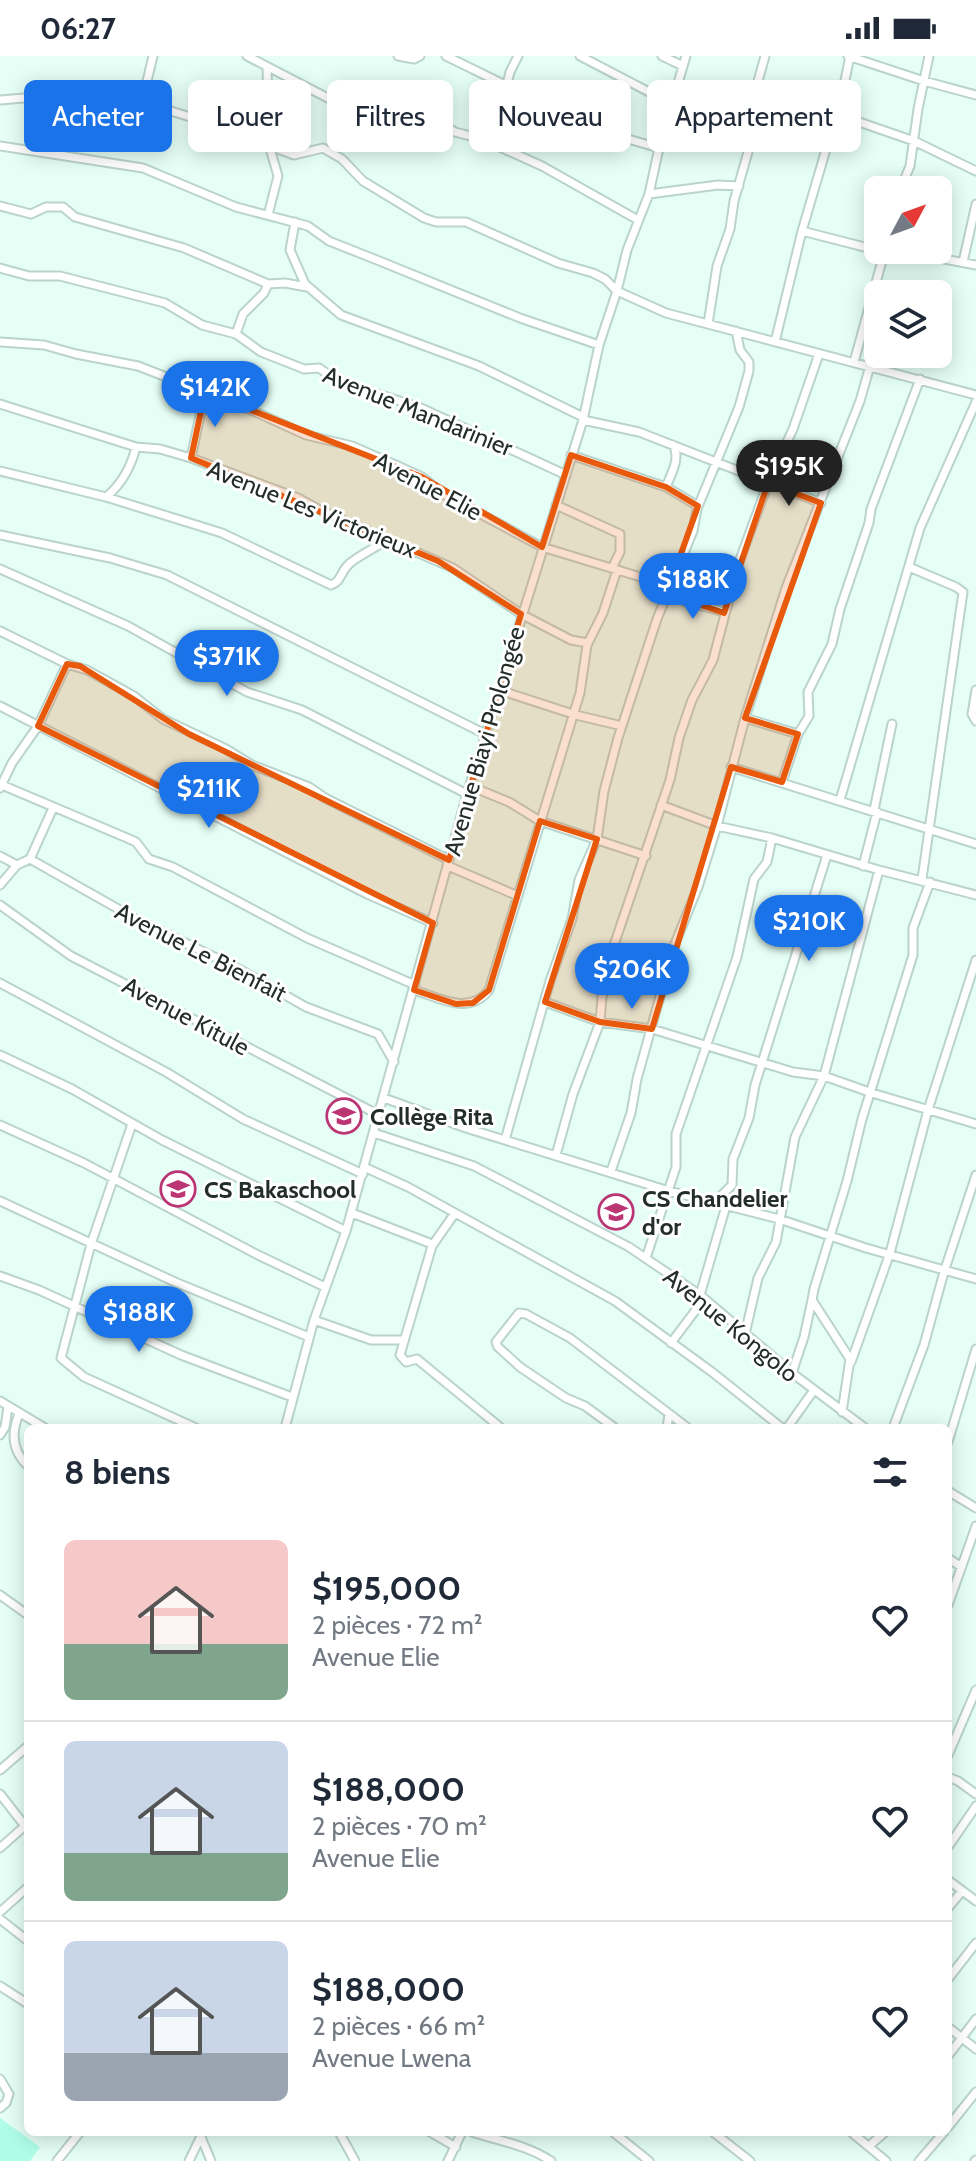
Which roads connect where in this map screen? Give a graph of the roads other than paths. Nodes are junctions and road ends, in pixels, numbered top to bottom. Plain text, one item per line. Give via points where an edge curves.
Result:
1 (153, 56) edge
2 (247, 56) edge
3 (398, 56) edge
4 (420, 56) edge
5 (446, 56) edge
6 (518, 56) edge
7 (580, 56) edge
8 (662, 56) edge
9 (686, 56) edge
10 (849, 56) edge
11 (929, 56) edge
12 (762, 57) edge
13 (683, 66) junction
14 (267, 68) junction
15 (147, 80) edge
16 (267, 80) edge
17 (497, 80) edge
18 (509, 80) edge
19 (679, 80) edge
20 (844, 80) edge
21 (924, 81) junction
22 (647, 91) edge
23 (976, 95) edge
24 (24, 98) edge
25 (0, 100) edge
26 (861, 123) edge
27 (469, 136) edge
28 (914, 141) junction
29 (0, 146) edge
30 (271, 152) edge
31 (290, 152) edge
32 (309, 152) edge
33 (311, 152) edge
34 (508, 152) edge
35 (658, 152) edge
36 (825, 152) edge
37 (976, 171) edge
38 (906, 176) edge
39 (739, 186) junction
40 (649, 194) junction
41 (976, 204) edge
42 (0, 206) edge
43 (268, 215) junction
44 (638, 220) junction
45 (295, 222) junction
46 (802, 231) junction
47 (864, 246) edge
48 (952, 260) edge
49 (963, 262) junction
50 (880, 264) edge
51 (976, 265) edge
52 (0, 268) edge
53 (268, 284) junction
54 (307, 287) junction
55 (617, 291) junction
56 (708, 324) junction
57 (736, 331) junction
58 (236, 334) junction
59 (0, 342) edge
60 (775, 342) junction
61 (599, 345) junction
62 (819, 354) junction
63 (854, 362) junction
64 (864, 364) edge
65 (869, 368) edge
66 (878, 368) edge
67 (920, 379) junction
68 (205, 392) junction
69 (976, 395) edge
70 (976, 402) edge
71 (0, 404) edge
72 (583, 418) junction
73 (673, 445) junction
74 (136, 447) junction
75 (571, 455) junction
76 (191, 458) junction
77 (715, 462) junction
78 (0, 471) edge
79 (564, 474) junction
80 (768, 483) junction
81 (666, 487) junction
82 (106, 497) junction
83 (821, 503) junction
84 (556, 505) junction
85 (698, 506) junction
86 (0, 535) edge
87 (388, 539) junction
88 (542, 547) junction
89 (909, 567) junction
90 (0, 569) edge
91 (615, 569) junction
92 (670, 586) junction
93 (668, 596) junction
94 (724, 612) junction
95 (521, 614) junction
96 (0, 631) edge
97 (588, 643) junction
98 (67, 664) junction
99 (499, 690) junction
100 (976, 690) edge
101 (0, 706) edge
102 (573, 714) junction
103 (745, 718) junction
104 (976, 721) edge
105 (892, 724) dead end
106 (38, 726) junction
107 (622, 726) junction
108 (798, 734) junction
109 (487, 735) junction
110 (731, 767) junction
111 (2, 782) edge
112 (782, 782) junction
113 (469, 790) junction
114 (840, 800) junction
115 (661, 805) junction
116 (53, 808) junction
117 (876, 811) junction
118 (540, 821) junction
119 (717, 826) junction
120 (928, 827) junction
121 (772, 838) junction
122 (597, 839) junction
123 (976, 844) edge
124 (827, 855) junction
125 (0, 856) edge
126 (646, 856) junction
127 (30, 859) junction
128 (449, 863) junction
129 (17, 865) junction
130 (863, 866) junction
131 (879, 870) junction
132 (926, 880) junction
133 (0, 885) edge
134 (976, 895) edge
135 (518, 896) junction
136 (0, 905) edge
137 (433, 923) junction
138 (976, 960) edge
139 (0, 983) edge
140 (415, 987) junction
141 (545, 1002) junction
142 (600, 1022) junction
143 (652, 1029) junction
144 (708, 1047) junction
145 (0, 1055) edge
146 (394, 1062) junction
147 (763, 1063) junction
148 (824, 1076) junction
149 (872, 1093) junction
150 (384, 1098) junction
151 (928, 1110) junction
152 (379, 1115) junction
153 (132, 1124) junction
154 (976, 1124) edge
155 (0, 1125) edge
156 (374, 1133) junction
157 (505, 1140) junction
158 (556, 1155) junction
159 (364, 1171) junction
160 (611, 1171) junction
161 (976, 1175) edge
162 (113, 1181) junction
163 (669, 1191) junction
164 (0, 1201) edge
165 (714, 1203) junction
166 (726, 1206) junction
167 (352, 1213) junction
168 (455, 1213) junction
169 (779, 1219) junction
170 (346, 1231) junction
171 (829, 1237) junction
172 (91, 1244) junction
173 (432, 1244) junction
174 (890, 1253) junction
175 (646, 1258) junction
176 (944, 1272) junction
177 (0, 1276) edge
178 (976, 1279) edge
179 (325, 1287) junction
180 (702, 1297) junction
181 (812, 1300) junction
182 (76, 1307) junction
183 (314, 1320) junction
184 (745, 1334) junction
185 (309, 1337) junction
186 (403, 1340) junction
187 (671, 1343) junction
188 (976, 1349) edge
189 (850, 1363) junction
190 (792, 1373) junction
191 (814, 1390) junction
192 (292, 1397) junction
193 (0, 1401) edge
194 (8, 1407) junction
195 (842, 1412) junction
196 (19, 1414) junction
197 (669, 1414) junction
198 (38, 1424) edge
199 (187, 1424) edge
200 (286, 1424) edge
201 (496, 1424) edge
202 (610, 1424) edge
203 (668, 1424) edge
204 (683, 1424) edge
205 (780, 1424) edge
206 (788, 1424) edge
207 (859, 1424) edge
208 (894, 1424) edge
209 (952, 1429) edge
210 (0, 1435) edge
211 (24, 1461) edge
212 (952, 1493) edge
213 (976, 1508) edge
214 (976, 1526) edge
215 (952, 1561) edge
216 (960, 1566) junction
217 (952, 1592) edge
218 (0, 1595) edge
219 (24, 1612) edge
220 (976, 1690) edge
221 (952, 1746) edge
222 (24, 1749) edge
223 (0, 1770) edge
224 (952, 1779) edge
225 (0, 1794) edge
226 (976, 1794) edge
227 (976, 1806) edge
228 (24, 1822) edge
229 (24, 1828) edge
230 (952, 1841) edge
231 (0, 1848) edge
232 (952, 1883) edge
233 (24, 1891) edge
234 (962, 1891) junction
235 (976, 1901) edge
236 (952, 1903) edge
237 (0, 1912) edge
238 (0, 1919) edge
239 (24, 1938) edge
240 (976, 1943) edge
241 (952, 1974) edge
242 (0, 1986) edge
243 (24, 2001) edge
244 (976, 2019) edge
245 (952, 2030) edge
246 (962, 2038) junction
247 (976, 2049) edge
248 (952, 2051) edge
249 (0, 2079) edge
250 (976, 2092) edge
251 (0, 2108) edge
252 (952, 2122) edge
253 (77, 2136) edge
254 (201, 2136) edge
255 (203, 2136) edge
256 (341, 2136) edge
257 (437, 2136) edge
258 (460, 2136) edge
259 (484, 2136) edge
260 (619, 2136) edge
261 (718, 2136) edge
262 (856, 2136) edge
263 (880, 2136) edge
264 (941, 2136) edge
265 (869, 2146) junction
266 (456, 2147) junction
267 (451, 2160) edge
268 (57, 2161) edge
269 (189, 2161) edge
270 (211, 2161) edge
271 (355, 2161) edge
272 (551, 2161) edge
273 (649, 2161) edge
274 (750, 2161) edge
275 (886, 2161) edge
276 (919, 2161) edge

1 - 15 street
2 - 14 street
3 - 4 street
5 - 17 street
6 - 18 street
7 - 22 street
8 - 13 street
9 - 13 street, Avenue Biayi Prolongée
10 - 20 street
10 - 21 street
11 - 21 street
12 - 39 street via 745,116 752,138
13 - 19 street, Avenue Biayi Prolongée
14 - 16 street
14 - 27 street via 347,108 358,110 379,90 387,90
21 - 23 street
21 - 28 street
24 - 25 street
26 - 28 street
28 - 37 street
28 - 38 street
29 - 43 street via 143,168
30 - 43 street via 278,176
31 - 32 street
33 - 55 street via 323,148 342,159 363,181 424,218 466,222 593,273
34 - 44 street
35 - 40 street, Avenue Biayi Prolongée
36 - 46 street
39 - 40 street
39 - 56 street
40 - 44 street, Avenue Biayi Prolongée
41 - 49 street
42 - 53 street via 31,214 63,207 75,217 184,248
43 - 45 street
44 - 55 street, Avenue Biayi Prolongée
45 - 54 street via 290,250
45 - 61 street via 479,302
46 - 47 street
46 - 60 street
48 - 49 street
49 - 51 street
50 - 63 street
52 - 58 street, Avenue Mandarinier via 29,276 60,276 165,303 202,325
53 - 54 street
53 - 58 street via 243,314
54 - 72 street via 341,315 479,366
55 - 56 street
55 - 61 street, Avenue Biayi Prolongée
56 - 57 street
57 - 60 street
57 - 77 street via 749,371
58 - 79 street, Avenue Mandarinier via 272,356 304,369 319,368 338,381 421,408
59 - 68 street, Avenue Elie via 44,345 127,363
60 - 62 street
61 - 72 street, Avenue Biayi Prolongée
62 - 63 street
62 - 80 street
63 - 64 street
65 - 83 street
66 - 67 street
67 - 69 street
67 - 108 street via 871,509 832,644 808,692 809,716
68 - 76 street
68 - 88 street, Avenue Elie via 422,477
70 - 89 street via 920,528
71 - 74 street, Avenue Les Victorieux
72 - 73 street
72 - 75 street, Avenue Biayi Prolongée
73 - 77 street
73 - 81 street via 676,459
74 - 76 street, Avenue Les Victorieux
74 - 82 street via 121,483
75 - 79 street, Avenue Biayi Prolongée
75 - 81 street
76 - 87 street, Avenue Les Victorieux
77 - 80 street
77 - 85 street
78 - 82 street
79 - 84 street, Avenue Biayi Prolongée
80 - 83 street
80 - 94 street
81 - 85 street
82 - 87 street via 222,533 331,585 350,563
83 - 103 street via 786,588
84 - 88 street, Avenue Biayi Prolongée
84 - 91 street via 620,534
85 - 92 street
86 - 109 street via 167,575
87 - 95 street, Avenue Les Victorieux via 453,568
88 - 91 street, Avenue Elie
88 - 95 street, Avenue Biayi Prolongée
89 - 114 street
89 - 120 street via 963,592
90 - 113 street via 128,626 247,692 302,710
91 - 92 street, Avenue Elie
91 - 97 street
92 - 93 street
93 - 94 street
93 - 107 street
94 - 115 street via 716,651 692,700
95 - 97 street, Avenue Les Victorieux
95 - 99 street, Avenue Biayi Prolongée
96 - 98 street
97 - 102 street
98 - 106 street
98 - 128 street via 112,684 189,734 309,787
99 - 102 street
99 - 109 street, Avenue Biayi Prolongée
100 - 104 street
101 - 106 street
102 - 107 street
102 - 118 street
103 - 108 street
103 - 110 street
105 - 117 street
106 - 111 street
106 - 137 street
107 - 122 street
108 - 112 street
109 - 113 street, Avenue Biayi Prolongée
110 - 112 street
110 - 119 street
111 - 116 street
112 - 114 street
113 - 118 street via 509,802
113 - 128 street, Avenue Biayi Prolongée
114 - 117 street
115 - 119 street
115 - 126 street
116 - 127 street
116 - 140 street via 136,842 149,859
117 - 120 street
117 - 130 street
118 - 122 street
118 - 135 street
119 - 121 street
119 - 143 street via 674,946
120 - 123 street
120 - 132 street
121 - 124 street
121 - 144 street via 767,862 754,879 737,957
122 - 126 street
122 - 141 street via 579,880
124 - 130 street
124 - 147 street
125 - 129 street
126 - 142 street via 614,945
127 - 129 street
127 - 146 street, Avenue Le Bienfait via 306,1007 378,1034
128 - 135 street
128 - 137 street, Avenue Biayi Prolongée
129 - 133 street
130 - 131 street
131 - 132 street
131 - 148 street
132 - 134 street
132 - 149 street via 913,928 913,955
135 - 140 street via 484,996 465,1006
136 - 152 street, Avenue Kitule via 71,956
137 - 140 street, Avenue Biayi Prolongée
138 - 151 street
139 - 159 street via 243,1119
140 - 146 street, Avenue Biayi Prolongée
141 - 142 street
141 - 157 street
142 - 143 street
142 - 158 street
143 - 144 street
143 - 160 street
144 - 147 street
144 - 163 street via 676,1134 677,1162
145 - 153 street
146 - 150 street, Avenue Biayi Prolongée
147 - 148 street
147 - 165 street via 733,1159 732,1185
148 - 149 street
148 - 169 street via 795,1137
149 - 151 street
149 - 171 street
150 - 152 street, Avenue Biayi Prolongée
150 - 157 street
151 - 154 street
151 - 174 street
152 - 156 street, Avenue Biayi Prolongée
153 - 162 street
153 - 170 street
155 - 162 street
156 - 159 street, Avenue Biayi Prolongée
156 - 175 street, Avenue Kongolo via 474,1166
157 - 158 street
158 - 160 street
159 - 167 street, Avenue Biayi Prolongée
159 - 168 street
160 - 163 street
161 - 176 street
162 - 172 street
162 - 179 street
163 - 165 street
163 - 175 street
164 - 172 street
165 - 166 street
166 - 169 street
166 - 180 street
167 - 170 street, Avenue Biayi Prolongée
167 - 173 street
168 - 173 street
168 - 187 street via 615,1301
169 - 171 street
169 - 184 street
170 - 179 street, Avenue Biayi Prolongée
171 - 174 street
171 - 181 street
172 - 182 street
172 - 185 street
173 - 186 street
174 - 176 street
174 - 189 street
175 - 180 street, Avenue Kongolo
176 - 178 street
176 - 208 street
177 - 182 street
179 - 183 street, Avenue Biayi Prolongée
180 - 184 street, Avenue Kongolo
180 - 187 street
181 - 189 street
181 - 190 street
182 - 192 street via 168,1350
182 - 199 street via 61,1358 84,1377
183 - 185 street, Avenue Biayi Prolongée
183 - 186 street via 371,1340
184 - 190 street, Avenue Kongolo
185 - 192 street, Avenue Biayi Prolongée
186 - 201 street via 404,1361 417,1359
187 - 205 street
188 - 209 street
189 - 195 street
190 - 191 street, Avenue Kongolo
191 - 195 street, Avenue Kongolo
191 - 206 street
192 - 200 street, Avenue Biayi Prolongée
193 - 194 street
194 - 196 street
194 - 210 street
195 - 207 street, Avenue Kongolo
196 - 198 street
196 - 211 street via 16,1450
197 - 202 street via 570,1338 519,1313 496,1342 498,1347
197 - 203 street
197 - 204 street
212 - 213 street
214 - 216 street
215 - 216 street
216 - 217 street
218 - 219 street
220 - 221 street
222 - 223 street
224 - 226 street
225 - 228 street
227 - 230 street
229 - 231 street
232 - 234 street
233 - 237 street
234 - 235 street
234 - 236 street
238 - 239 street
240 - 241 street
242 - 243 street
244 - 246 street
245 - 246 street
246 - 247 street
246 - 248 street
249 - 251 street via 9,2094
250 - 252 street
253 - 268 street
254 - 269 street
255 - 270 street
256 - 271 street
257 - 266 street
258 - 266 street
259 - 272 street via 525,2146
260 - 273 street
261 - 274 street
262 - 265 street
263 - 265 street
264 - 276 street
265 - 275 street
266 - 267 street

